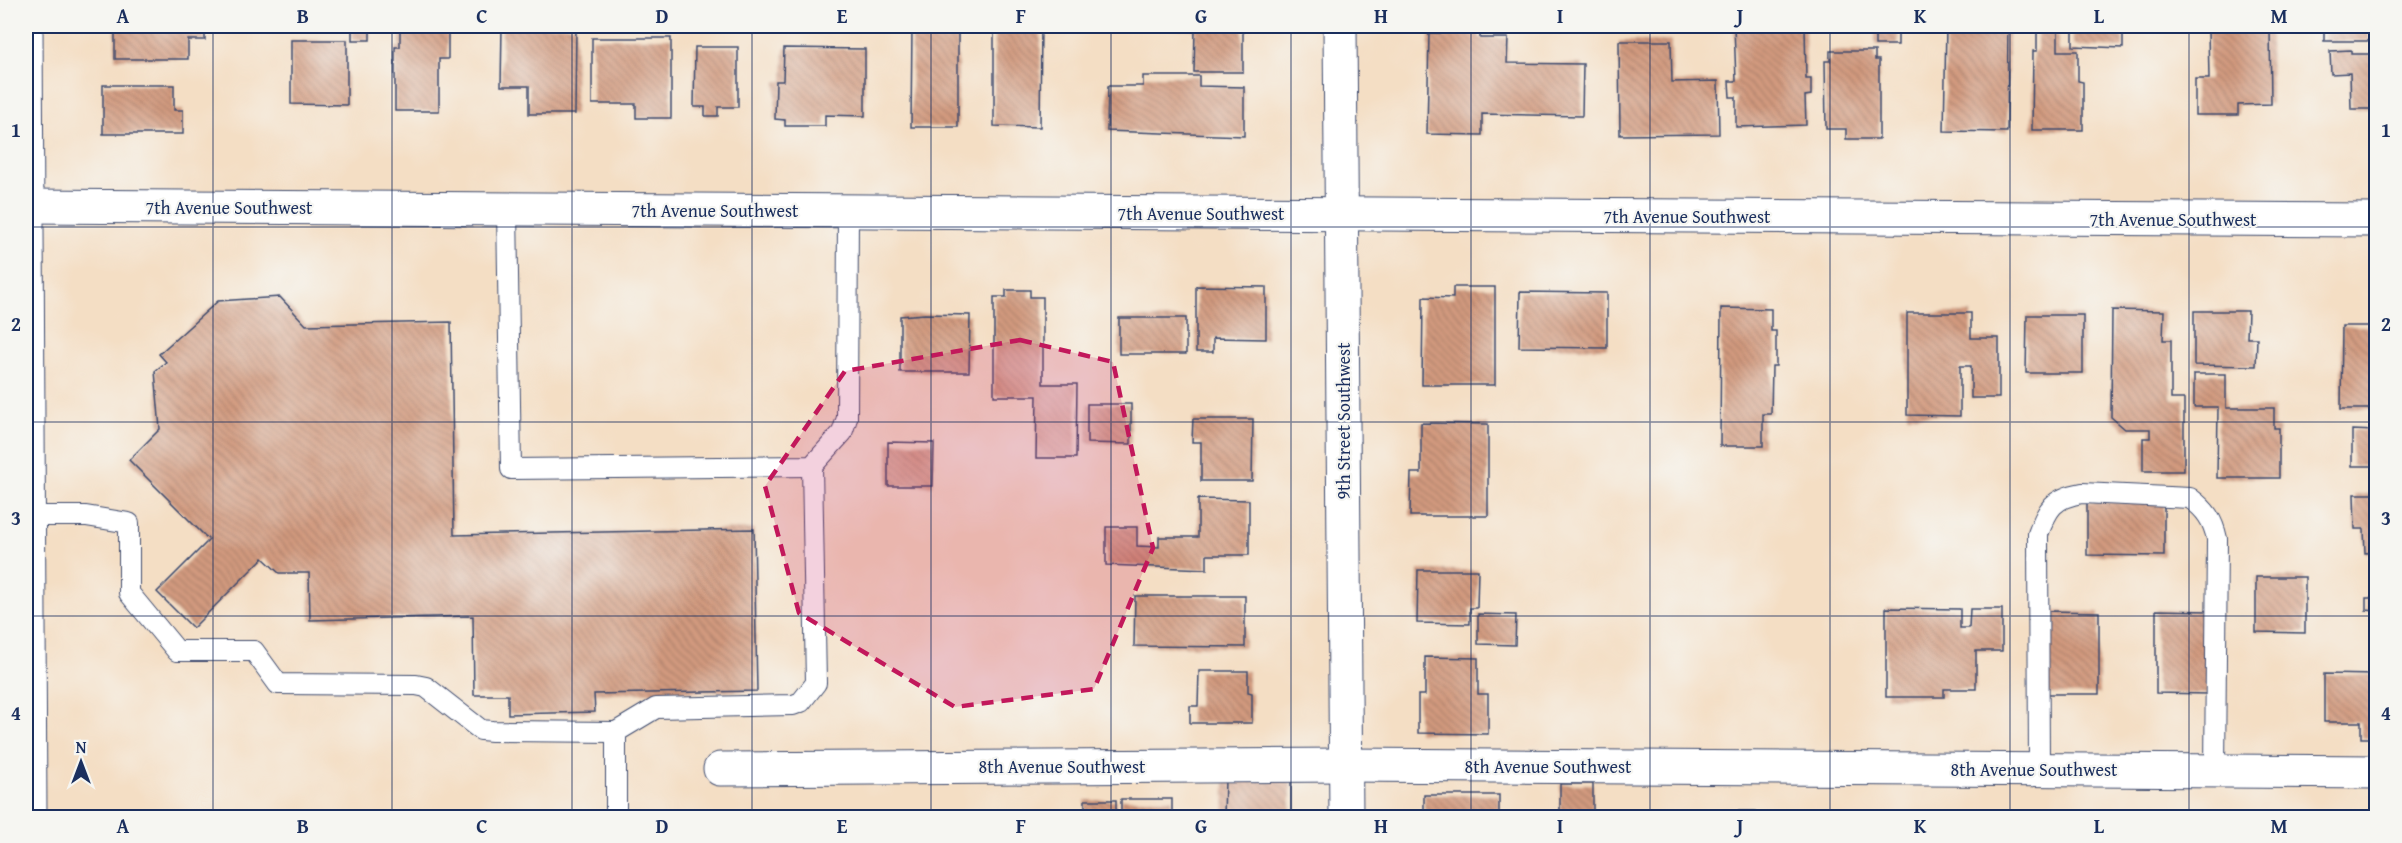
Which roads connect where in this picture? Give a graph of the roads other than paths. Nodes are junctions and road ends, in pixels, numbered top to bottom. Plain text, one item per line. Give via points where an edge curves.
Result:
1 (26, 26) edge
2 (1340, 26) edge
3 (26, 206) edge
4 (507, 209) junction
5 (848, 211) junction
6 (1341, 214) junction
7 (2376, 220) edge
8 (812, 466) junction
9 (28, 516) junction
10 (616, 732) junction
11 (1345, 765) junction
12 (720, 769) dead end
13 (2039, 770) junction
14 (2215, 771) junction
15 (2376, 772) edge
16 (30, 818) edge
17 (616, 818) edge
18 (1346, 818) edge

1 - 3 street
2 - 6 street, 9th Street Southwest
3 - 4 street, 7th Avenue Southwest
3 - 9 street
4 - 5 street, 7th Avenue Southwest
4 - 8 lane via 511,469
5 - 6 street, 7th Avenue Southwest
5 - 8 lane via 847,418 842,434
6 - 7 street, 7th Avenue Southwest
6 - 11 street, 9th Street Southwest
8 - 10 lane via 816,683 801,702 793,705 656,708
9 - 10 lane via 86,516 129,523 129,593 177,651 254,651 278,684 426,687 481,730
9 - 16 street
10 - 17 lane
11 - 12 street, 8th Avenue Southwest
11 - 13 street, 8th Avenue Southwest
11 - 18 street, 9th Street Southwest
13 - 14 street, 8th Avenue Southwest
13 - 14 lane via 2038,534 2050,506 2065,496 2082,493 2190,498 2214,524
14 - 15 street, 8th Avenue Southwest

